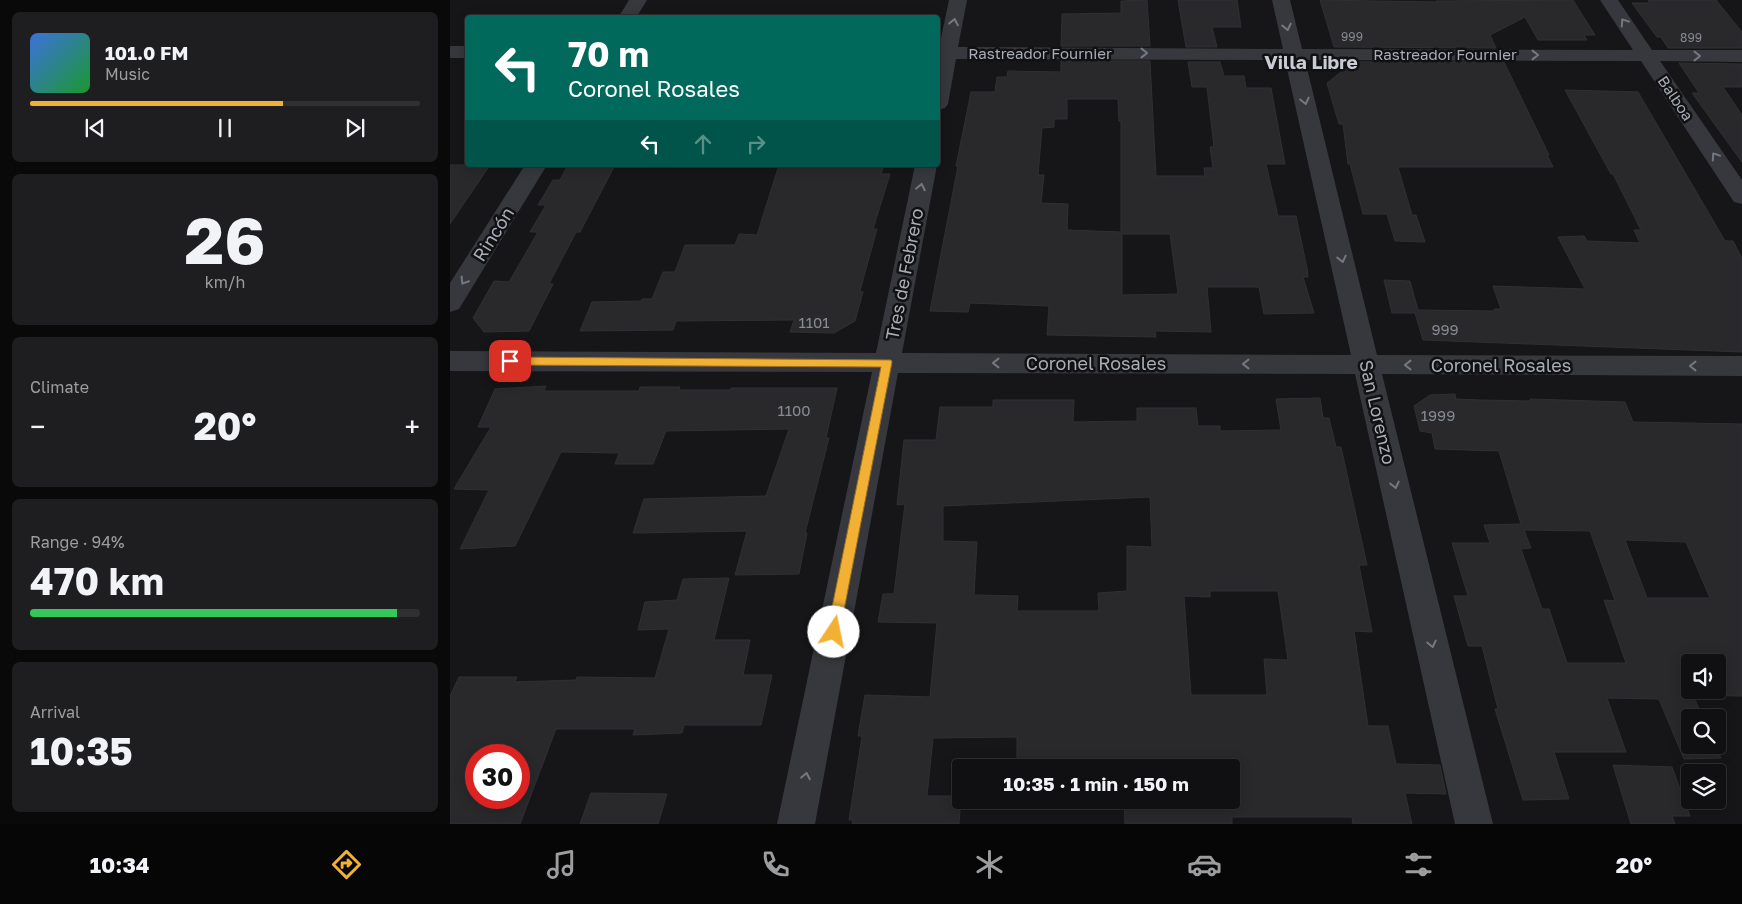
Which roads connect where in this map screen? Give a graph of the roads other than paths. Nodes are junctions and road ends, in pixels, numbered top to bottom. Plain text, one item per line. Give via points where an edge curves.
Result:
1 (638, 0) edge
2 (958, 0) edge
3 (1281, 0) edge
4 (1610, 0) edge
5 (629, 15) edge
6 (450, 52) edge
7 (465, 52) edge
8 (943, 53) edge
9 (1294, 53) junction
10 (1647, 55) junction
11 (1742, 56) edge
12 (940, 84) edge
13 (535, 167) edge
14 (926, 167) edge
15 (1742, 197) edge
16 (450, 303) edge
17 (450, 361) edge
18 (887, 362) junction
19 (1367, 364) junction
20 (1742, 366) edge
21 (796, 824) edge
22 (1474, 824) edge

1 - 5 street
8 -> 2 street
3 -> 9 street, San Lorenzo
10 -> 4 street, Balboa
6 - 7 street
8 -> 9 street, Rastreador Fournier
8 - 12 street
9 -> 10 street, Rastreador Fournier
9 -> 19 street, San Lorenzo
10 -> 11 street, Rastreador Fournier
15 -> 10 street, Balboa
13 -> 16 street, Rincón
18 -> 14 street, Tres de Febrero
17 - 18 street, Coronel Rosales
19 -> 18 street, Coronel Rosales
21 -> 18 street, Tres de Febrero
20 -> 19 street, Coronel Rosales
19 -> 22 street, San Lorenzo

